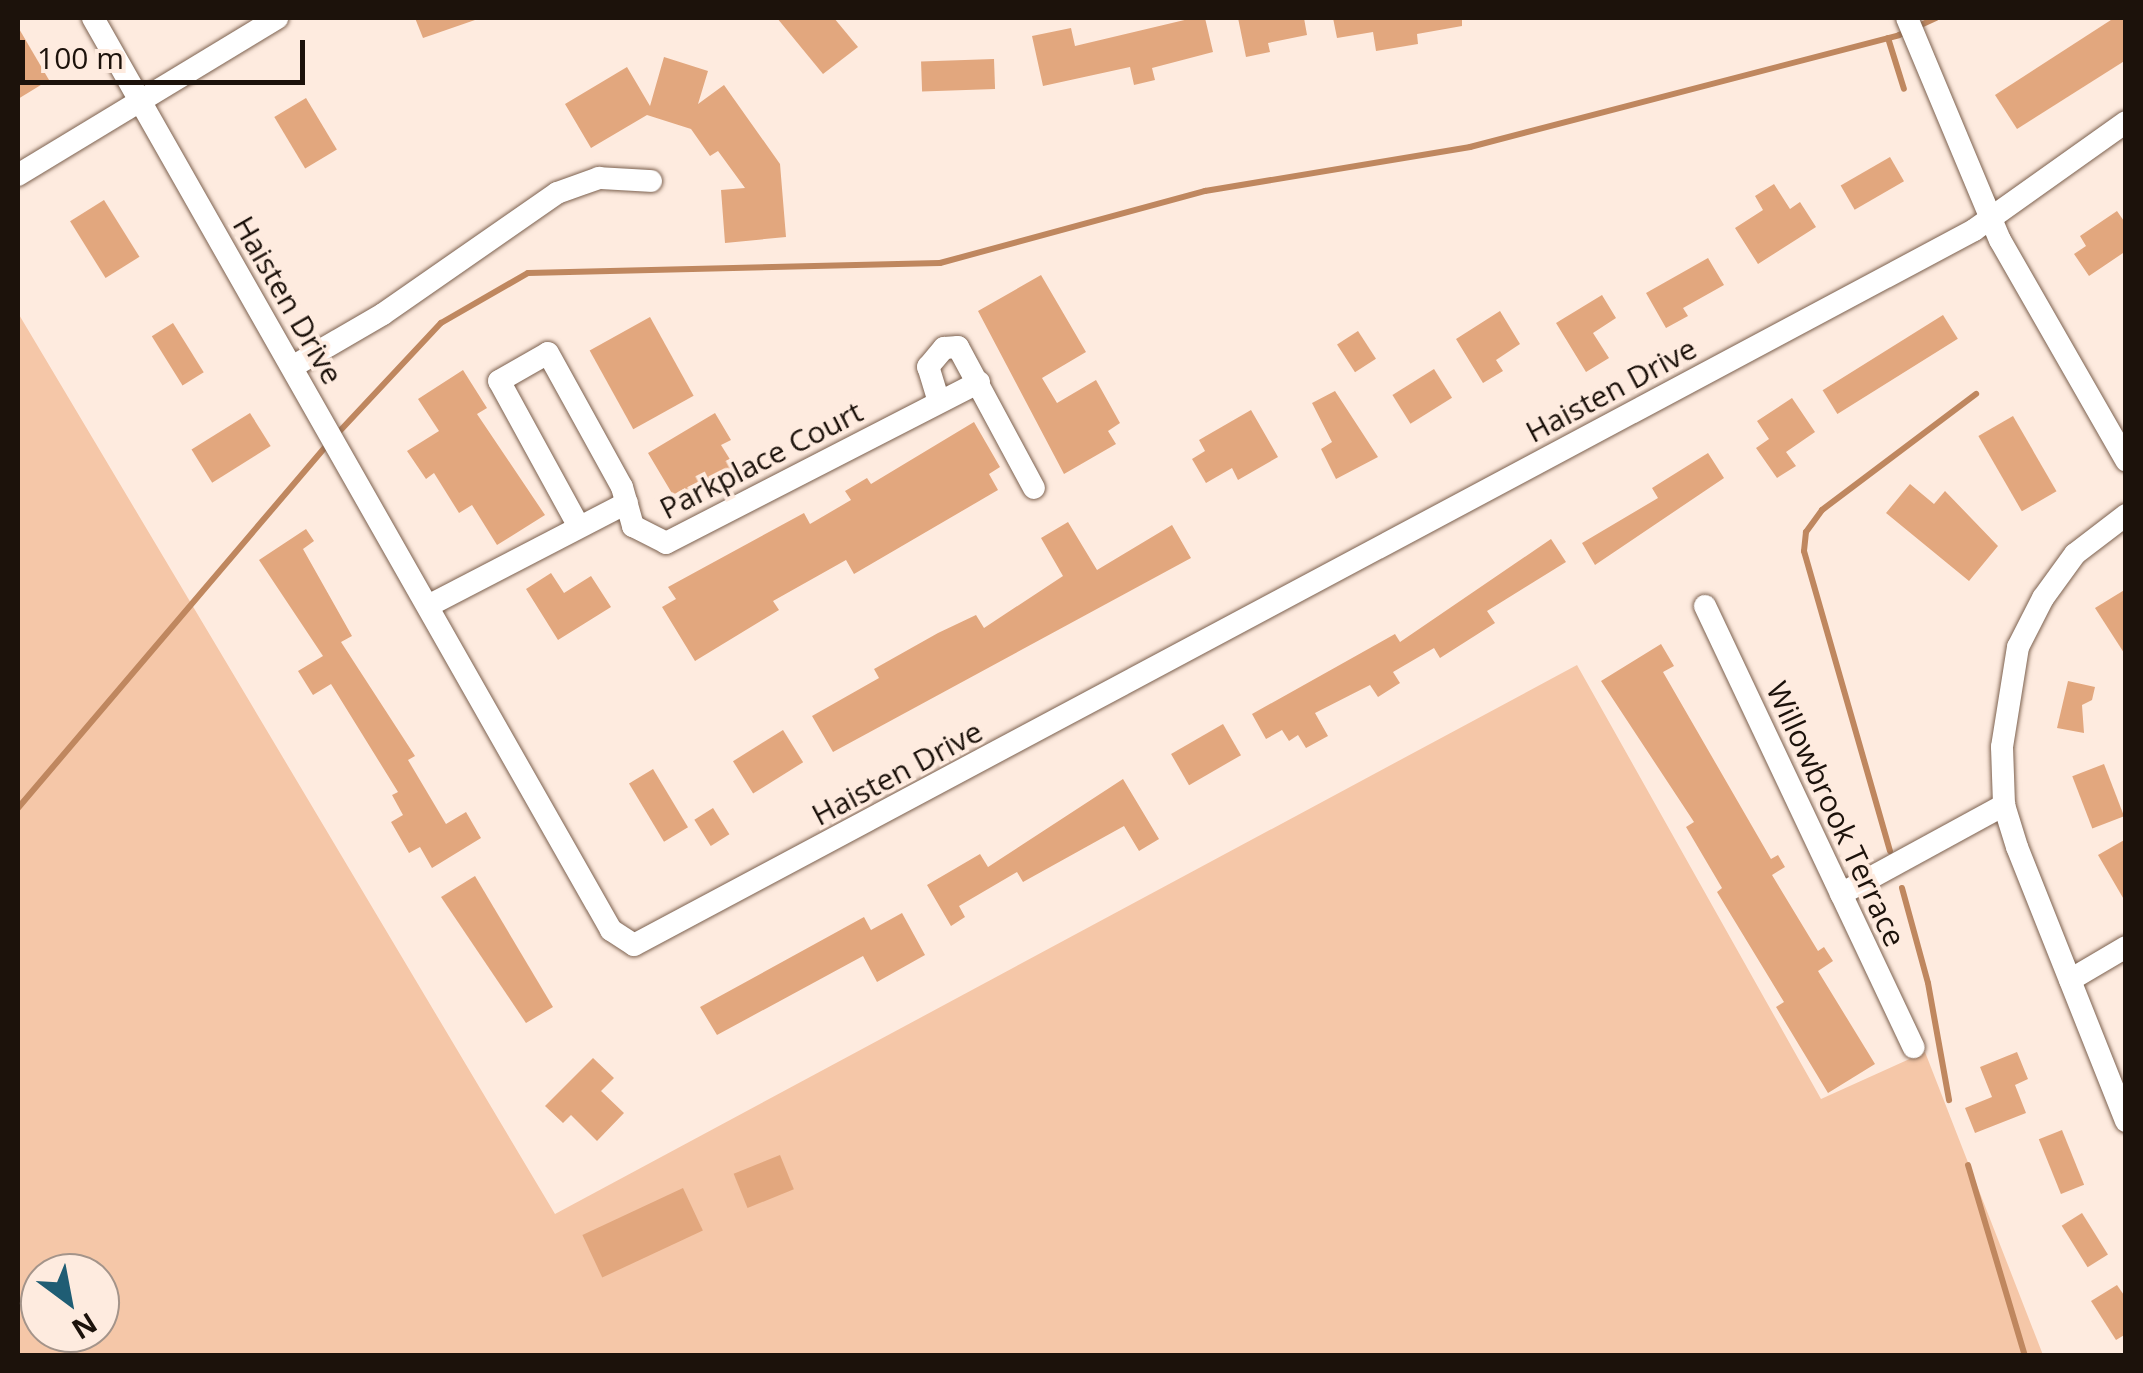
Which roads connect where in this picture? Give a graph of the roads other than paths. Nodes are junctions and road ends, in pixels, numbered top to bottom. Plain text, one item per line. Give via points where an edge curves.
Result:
1 (93, 18) edge
2 (277, 18) edge
3 (1907, 18) edge
4 (140, 101) junction
5 (2126, 122) edge
6 (18, 175) edge
7 (651, 181) dead end
8 (1990, 219) junction
9 (292, 367) junction
10 (979, 382) junction
11 (939, 402) junction
12 (2126, 460) edge
13 (1034, 488) dead end
14 (627, 503) junction
15 (2126, 515) edge
16 (578, 524) junction
17 (428, 606) junction
18 (1705, 606) dead end
19 (2004, 804) junction
20 (1841, 894) junction
21 (2126, 948) edge
22 (2070, 980) junction
23 (1913, 1048) dead end
24 (2126, 1122) edge

1 - 4 street, Haisten Drive
2 - 4 street
3 - 8 street
4 - 6 street
4 - 9 street, Haisten Drive
5 - 8 street, Haisten Drive
7 - 9 street via 599,178 556,193 383,314
8 - 12 street
8 - 17 street, Haisten Drive via 641,944 626,944 611,930
9 - 17 street, Haisten Drive
10 - 11 street, Parkplace Court
10 - 11 street via 958,346 944,348 928,367
10 - 13 street
11 - 14 street, Parkplace Court via 682,540 648,539 633,526
14 - 16 street, Parkplace Court
14 - 16 street, Parkplace Court via 548,353 499,381
15 - 19 street via 2067,564 2018,647 2004,714
16 - 17 street, Parkplace Court
18 - 20 street, Willowbrook Terrace
19 - 20 street
19 - 22 street
20 - 23 street, Willowbrook Terrace
21 - 22 street
22 - 24 street

